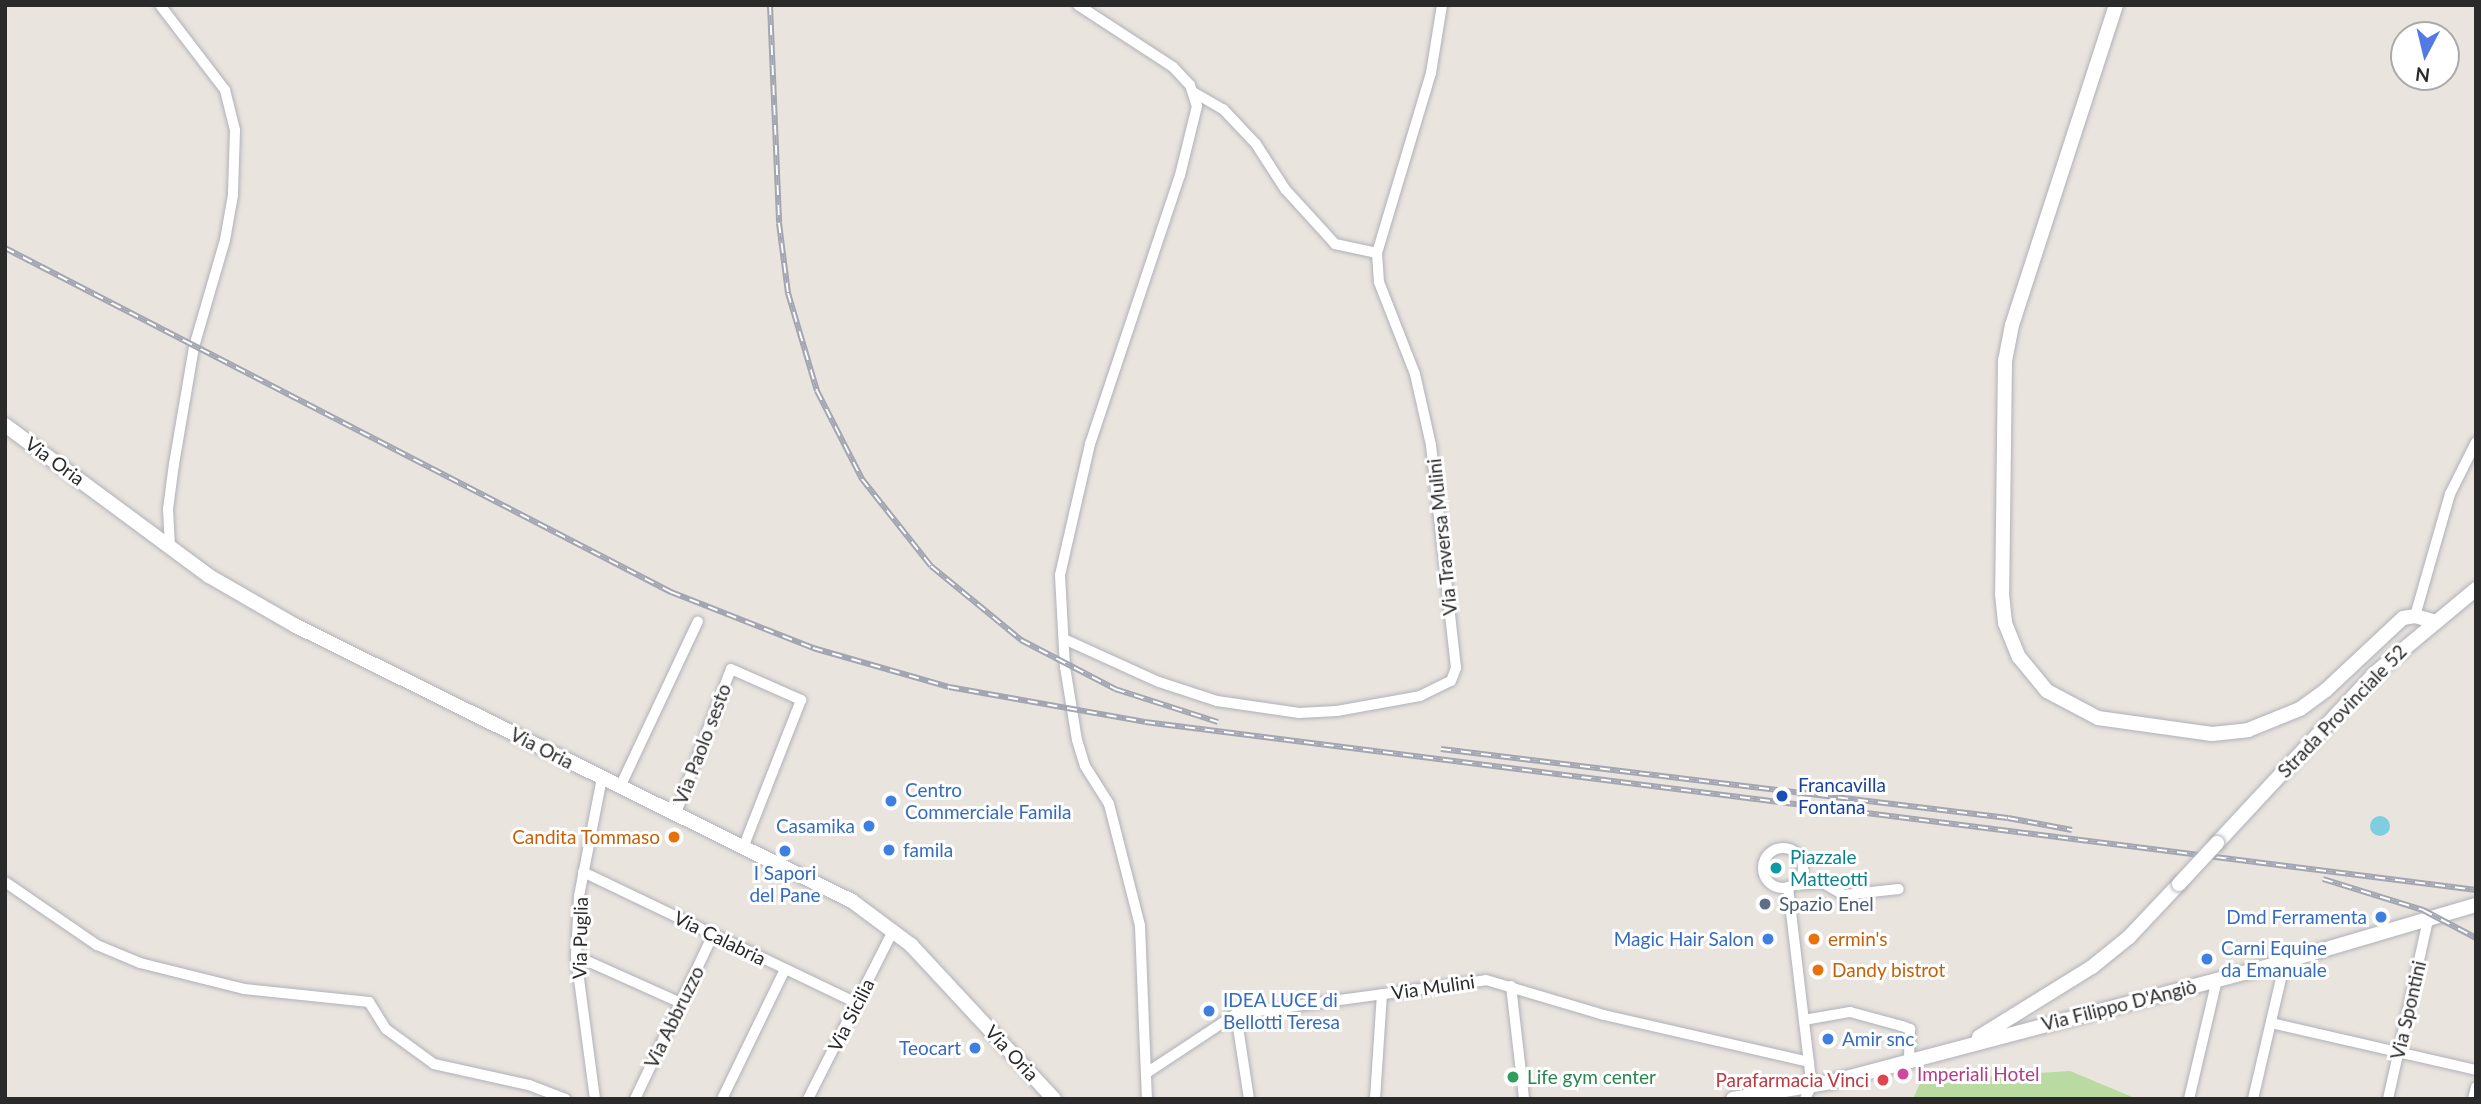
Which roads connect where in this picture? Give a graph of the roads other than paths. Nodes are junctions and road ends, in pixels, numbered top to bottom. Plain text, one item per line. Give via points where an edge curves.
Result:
1 (160, 5) edge
2 (1077, 5) edge
3 (1442, 5) edge
4 (2116, 5) edge
5 (1193, 92) junction
6 (1377, 253) junction
7 (5, 425) edge
8 (2476, 442) edge
9 (170, 547) junction
10 (2476, 589) edge
11 (2415, 616) junction
12 (698, 621) dead end
13 (2436, 622) junction
14 (1064, 639) junction
15 (602, 778) junction
16 (620, 787) junction
17 (676, 813) junction
18 (743, 848) junction
19 (583, 872) junction
20 (5, 882) edge
21 (1791, 886) junction
22 (1899, 889) dead end
23 (2473, 911) edge
24 (2428, 920) junction
25 (893, 931) junction
26 (713, 935) junction
27 (576, 957) junction
28 (2285, 962) junction
29 (785, 969) junction
30 (2217, 980) junction
31 (1511, 986) junction
32 (1382, 994) junction
33 (681, 1003) junction
34 (857, 1003) junction
35 (1236, 1014) junction
36 (1804, 1020) junction
37 (2272, 1023) junction
38 (1973, 1042) junction
39 (2398, 1051) junction
40 (1909, 1059) junction
41 (1809, 1062) junction
42 (2476, 1070) edge
43 (1148, 1072) junction
44 (2476, 1087) edge
45 (1809, 1095) edge
46 (565, 1099) edge
47 (595, 1099) edge
48 (635, 1099) edge
49 (722, 1099) edge
50 (808, 1099) edge
51 (1054, 1099) edge
52 (1147, 1099) edge
53 (1249, 1099) edge
54 (1375, 1099) edge
55 (1524, 1099) edge
56 (1733, 1099) edge
57 (2189, 1099) edge
58 (2253, 1099) edge
59 (2388, 1099) edge
60 (2473, 1099) edge

1 - 9 street via 225,90 235,130 233,195 225,240 194,347 174,464 168,509
2 - 5 street via 1173,67
3 - 6 street, Via Traversa Mulini via 1431,73
4 - 11 main road via 2012,325 2005,360 2002,594 2005,623 2019,657 2047,691 2098,718 2212,734 2248,730 2300,709 2403,618
5 - 6 street via 1223,109 1256,144 1285,189 1335,244
5 - 14 street via 1195,126 1121,341 1069,520 1060,575
6 - 14 street, Via Traversa Mulini via 1379,282 1415,374 1432,445 1456,668 1451,681 1420,696 1299,713 1217,701 1159,682
7 - 9 main road, Via Oria
8 - 11 street via 2450,494
9 - 15 main road, Via Oria via 209,576 296,626
10 - 13 main road, Strada Provinciale 52
11 - 13 main road
12 - 16 street
13 - 38 main road, Strada Provinciale 52, bridge via 2374,674 2129,937 2092,967
14 - 43 street via 1077,740 1085,766 1109,804 1140,926
15 - 16 main road, Via Oria
15 - 19 street, Via Puglia
16 - 17 main road, Via Oria
17 - 18 main road, Via Oria
17 - 18 street, Via Paolo sesto via 731,668 801,700
18 - 25 main road, Via Oria via 836,892
19 - 26 street, Via Calabria
19 - 27 street, Via Puglia
20 - 46 street via 97,945 140,962 244,989 369,1002 386,1029 434,1064 529,1085
21 - 21 street via 1802,874 1799,855 1788,848 1774,849 1765,858 1764,877 1774,886
21 - 22 street via 1824,883 1844,895
21 - 36 street
23 - 24 main road, Via Filippo D'Angiò
24 - 28 main road, Via Filippo D'Angiò
24 - 39 street, Via Spontini
25 - 34 street, Via Sicilia
25 - 51 main road, Via Oria
26 - 29 street, Via Calabria
26 - 33 street, Via Abbruzzo
27 - 33 street
27 - 47 street, Via Puglia
28 - 30 main road, Via Filippo D'Angiò
28 - 37 street
29 - 34 street, Via Calabria
29 - 49 street
30 - 38 main road, Via Filippo D'Angiò
30 - 57 street
31 - 32 street, Via Mulini via 1486,980
31 - 41 street, Via Mulini via 1604,1015
31 - 55 street
32 - 35 street, Via Mulini
32 - 54 street
33 - 48 street, Via Abbruzzo
34 - 50 street, Via Sicilia
35 - 43 street, Via Mulini
35 - 53 street
36 - 40 street via 1850,1012 1910,1029
36 - 41 street
37 - 39 street
37 - 58 street
38 - 40 main road, Via Filippo D'Angiò
39 - 42 street
39 - 59 street, Via Spontini
40 - 45 main road, Via Filippo D'Angiò
41 - 45 street
43 - 52 street
44 - 60 street
45 - 56 main road, Via Filippo D'Angiò

